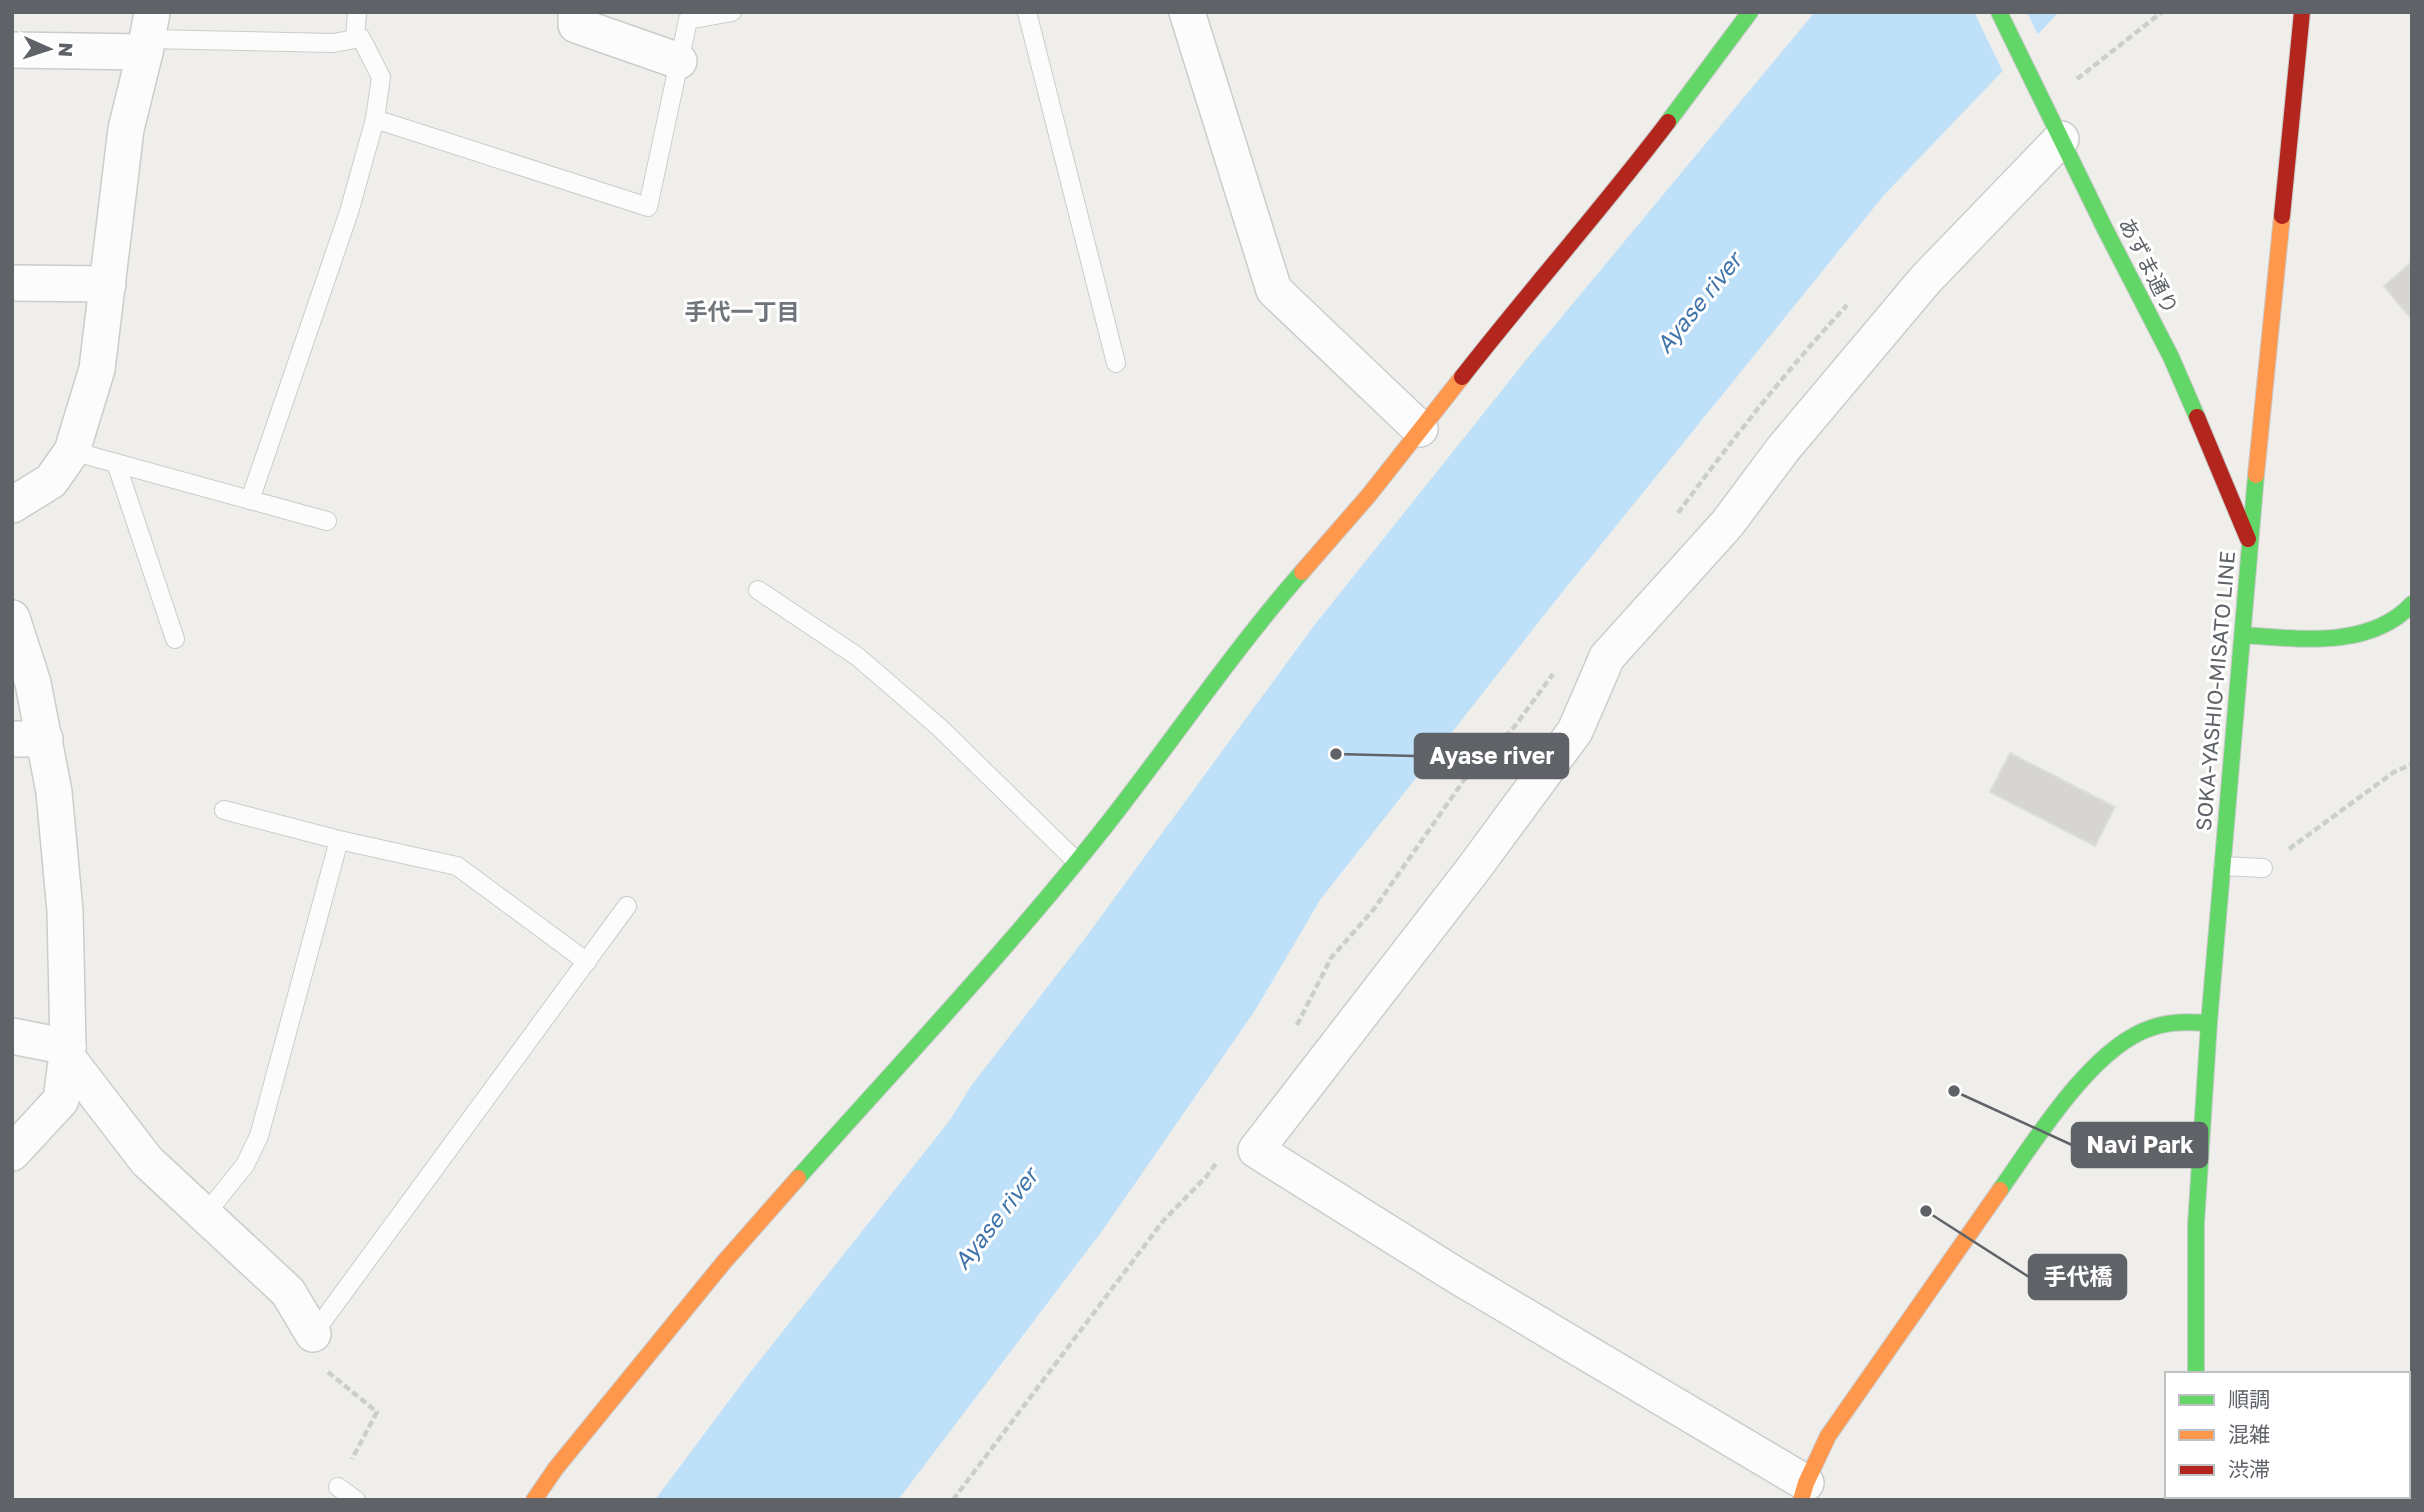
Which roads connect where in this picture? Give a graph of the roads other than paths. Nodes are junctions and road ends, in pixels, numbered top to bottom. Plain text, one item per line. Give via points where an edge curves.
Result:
1 (357, 12) edge
2 (576, 12) edge
3 (732, 12) edge
4 (1027, 12) edge
5 (1187, 12) edge
6 (1750, 12) edge
7 (1999, 12) edge
8 (2302, 12) edge
9 (148, 34) edge
10 (355, 39) junction
11 (12, 50) edge
12 (679, 61) junction
13 (2050, 116) junction
14 (375, 119) junction
15 (12, 283) edge
16 (108, 285) junction
17 (1116, 363) dead end
18 (1420, 429) junction
19 (72, 451) junction
20 (116, 463) junction
21 (250, 500) junction
22 (12, 505) edge
23 (327, 521) dead end
24 (2249, 542) junction
25 (758, 590) dead end
26 (2412, 604) edge
27 (12, 618) edge
28 (2243, 635) junction
29 (175, 639) dead end
30 (28, 739) edge
31 (224, 810) dead end
32 (339, 839) junction
33 (1076, 861) junction
34 (2223, 866) junction
35 (2263, 868) road end
36 (627, 906) dead end
37 (587, 961) junction
38 (2209, 1023) junction
39 (12, 1036) edge
40 (67, 1052) junction
41 (12, 1153) edge
42 (204, 1216) junction
43 (313, 1334) joint
44 (2196, 1372) edge
45 (338, 1487) road end
46 (1803, 1491) edge
47 (356, 1500) edge
48 (534, 1500) edge

1 - 10 lane
2 - 12 street via 576,25
3 - 12 lane via 688,20
4 - 17 lane
5 - 18 street via 1274,290
6 - 18 street via 1623,182
7 - 13 street, あずま通り
8 - 24 street, SOKA-YASHIO-MISATO LINE
9 - 10 lane via 333,43
9 - 11 street
9 - 16 street via 126,129
10 - 14 lane via 362,38 381,77
12 - 14 lane via 648,207
13 - 24 street, あずま通り via 2171,358
13 - 46 street via 1926,279 1783,449 1727,524 1607,657 1575,731 1256,1150
14 - 21 lane via 349,212
15 - 16 street
16 - 19 street via 97,369
18 - 33 street via 1282,595
19 - 20 lane
19 - 22 street via 51,481
20 - 21 lane
20 - 29 lane
21 - 23 lane
24 - 28 street, SOKA-YASHIO-MISATO LINE
25 - 33 lane via 858,657 940,728
26 - 28 street via 2398,619 2356,633 2295,638
27 - 30 street via 33,683
28 - 34 street, SOKA-YASHIO-MISATO LINE
30 - 40 street via 54,792 65,911
31 - 32 lane
32 - 37 lane via 457,866
32 - 42 lane via 259,1136 245,1165
33 - 48 street via 724,1262
34 - 35 lane
34 - 38 street, SOKA-YASHIO-MISATO LINE
36 - 37 lane
37 - 43 lane
38 - 44 street, SOKA-YASHIO-MISATO LINE via 2196,1224
38 - 46 street via 2176,1022 2149,1028 2113,1049 2065,1098 1828,1436
39 - 40 street
40 - 41 street via 61,1100
40 - 42 street via 146,1161
42 - 43 street via 288,1292
45 - 47 lane

